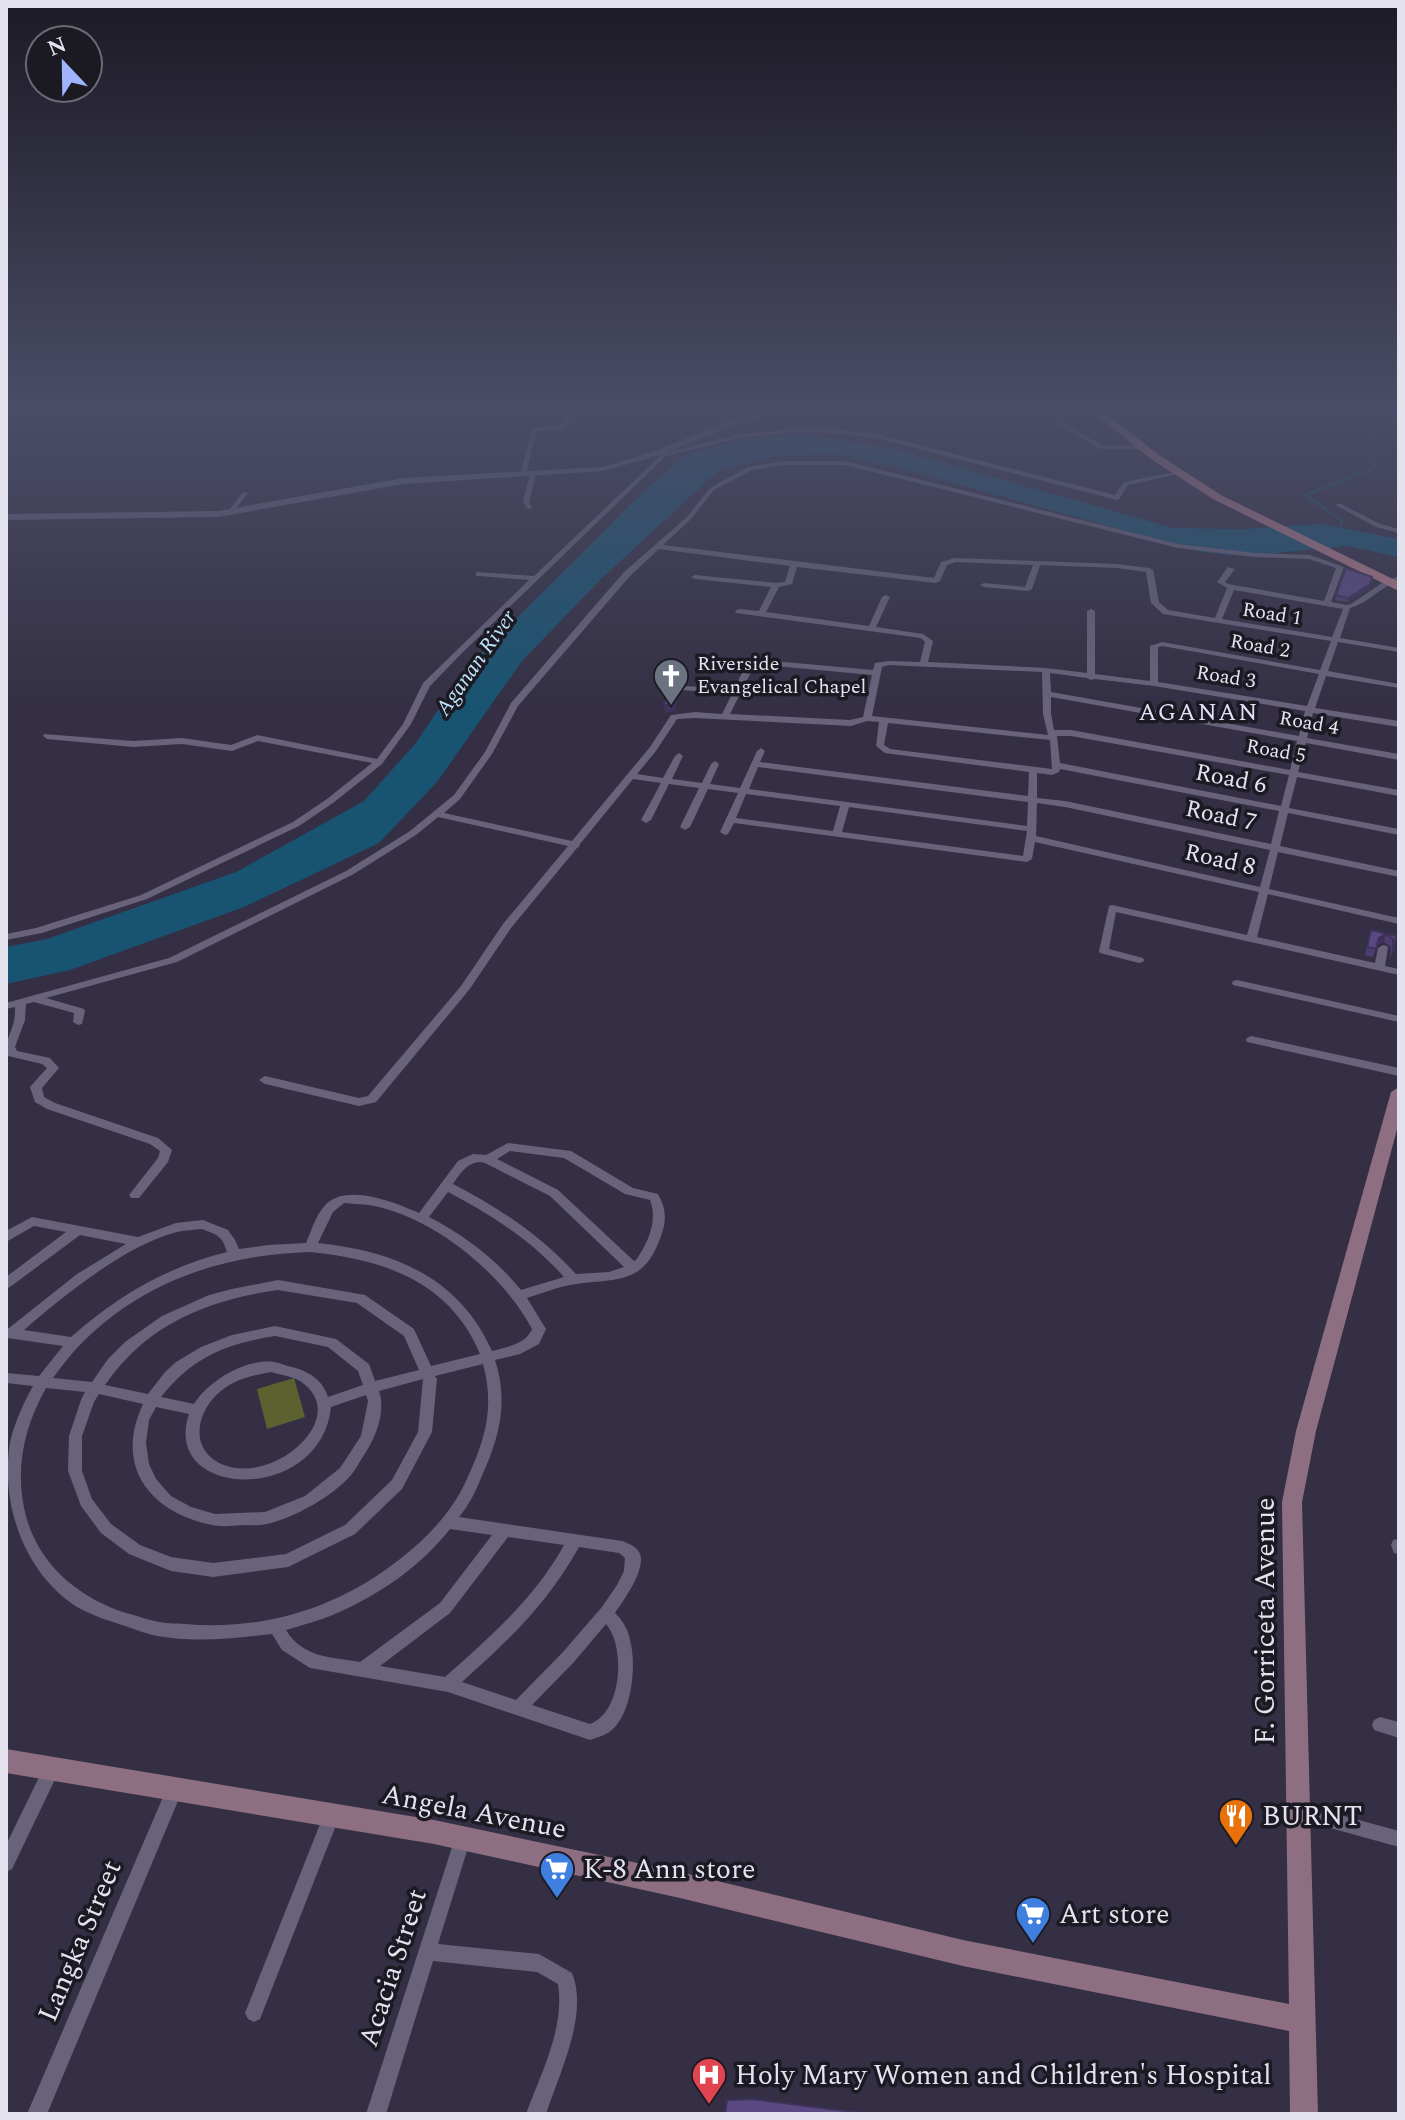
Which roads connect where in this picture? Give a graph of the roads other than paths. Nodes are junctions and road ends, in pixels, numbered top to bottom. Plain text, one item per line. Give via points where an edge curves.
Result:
1 (234, 508) edge
2 (257, 508) edge
3 (612, 508) edge
4 (697, 508) edge
5 (1025, 508) edge
6 (1244, 508) edge
7 (1245, 508) edge
8 (1344, 508) edge
9 (1248, 510) junction
10 (230, 513) junction
11 (6, 517) edge
12 (1399, 531) edge
13 (658, 547) junction
14 (1037, 563) junction
15 (794, 564) junction
16 (1231, 569) dead end
17 (479, 574) dead end
18 (695, 577) dead end
19 (535, 578) junction
20 (1395, 582) edge
21 (776, 585) junction
22 (984, 585) dead end
23 (1231, 587) junction
24 (886, 597) dead end
25 (1327, 603) junction
26 (1347, 607) junction
27 (739, 611) dead end
28 (1091, 611) dead end
29 (761, 614) junction
30 (1217, 621) junction
31 (872, 628) junction
32 (1336, 640) junction
33 (1399, 650) edge
34 (923, 665) junction
35 (1046, 670) junction
36 (875, 673) junction
37 (1325, 674) junction
38 (1091, 678) junction
39 (1154, 684) junction
40 (1399, 686) edge
41 (670, 687) dead end
42 (737, 692) junction
43 (1049, 694) junction
44 (1310, 709) junction
45 (725, 716) junction
46 (867, 718) junction
47 (884, 720) junction
48 (1399, 724) edge
49 (47, 736) dead end
50 (1052, 736) junction
51 (1303, 741) junction
52 (761, 751) dead end
53 (679, 756) dead end
54 (1399, 757) edge
55 (379, 762) junction
56 (715, 764) dead end
57 (756, 764) junction
58 (1055, 765) junction
59 (1033, 770) junction
60 (1294, 773) junction
61 (631, 776) junction
62 (668, 781) junction
63 (706, 786) junction
64 (743, 791) junction
65 (1399, 793) edge
66 (1033, 801) junction
67 (845, 804) junction
68 (1286, 811) junction
69 (438, 814) junction
70 (646, 820) dead end
71 (731, 820) junction
72 (685, 827) dead end
73 (725, 832) dead end
74 (1399, 832) edge
75 (1032, 834) junction
76 (836, 835) junction
77 (576, 845) junction
78 (1277, 848) junction
79 (1399, 874) edge
80 (1266, 891) junction
81 (1399, 921) edge
82 (6, 937) edge
83 (1252, 937) junction
84 (1383, 948) dead end
85 (1139, 960) dead end
86 (1379, 968) junction
87 (1399, 972) edge
88 (1237, 983) dead end
89 (35, 999) junction
90 (21, 1003) junction
91 (6, 1006) edge
92 (1399, 1019) edge
93 (78, 1022) dead end
94 (1251, 1040) dead end
95 (1399, 1072) edge
96 (265, 1080) dead end
97 (1399, 1092) edge
98 (488, 1159) junction
99 (446, 1186) junction
100 (135, 1195) dead end
101 (422, 1217) junction
102 (78, 1230) junction
103 (6, 1237) edge
104 (138, 1242) junction
105 (310, 1247) junction
106 (234, 1254) junction
107 (634, 1269) junction
108 (573, 1279) junction
109 (6, 1284) edge
110 (521, 1295) junction
111 (9, 1333) edge
112 (74, 1343) junction
113 (490, 1357) junction
114 (429, 1373) junction
115 (6, 1378) edge
116 (42, 1383) junction
117 (373, 1387) junction
118 (95, 1388) junction
119 (151, 1401) junction
120 (325, 1404) junction
121 (197, 1410) junction
122 (448, 1522) junction
123 (503, 1532) junction
124 (575, 1540) junction
125 (607, 1614) junction
126 (276, 1626) junction
127 (365, 1668) junction
128 (448, 1685) junction
129 (519, 1708) junction
130 (1380, 1725) dead end
131 (1399, 1730) edge
132 (6, 1761) edge
133 (52, 1769) junction
134 (175, 1789) junction
135 (1300, 1812) junction
136 (332, 1815) junction
137 (463, 1838) junction
138 (1399, 1839) edge
139 (6, 1863) edge
140 (429, 1952) junction
141 (254, 2013) dead end
142 (1303, 2020) junction
143 (37, 2114) edge
144 (376, 2114) edge
145 (536, 2114) edge
146 (1304, 2114) edge

1 - 10 street
2 - 10 street
3 - 19 street
4 - 13 street
5 - 25 street via 1178,546 1333,562 1340,567
6 - 9 main road
7 - 9 main road
8 - 12 street
9 - 20 main road
10 - 11 street
13 - 15 street
13 - 69 street via 627,574 514,705 474,775
14 - 15 street via 949,561 935,585
14 - 22 street via 1028,589
14 - 30 street, Road 1 via 1147,569 1161,610
15 - 21 street via 788,584
16 - 23 street via 1221,582
17 - 19 street
18 - 21 street
19 - 55 street via 426,685 407,724
20 - 26 street
21 - 29 street
23 - 25 street
23 - 30 street
24 - 31 street
25 - 26 street
26 - 32 street
27 - 29 street
28 - 38 street
29 - 31 street
30 - 32 street, Road 1
31 - 34 street via 928,639
32 - 33 street, Road 1
32 - 37 street
34 - 35 street, Road 3
34 - 36 street, Road 3 via 882,663
35 - 38 street, Road 3
35 - 43 street
36 - 42 street via 752,661
36 - 46 street
37 - 39 street, Road 2 via 1157,644
37 - 40 street, Road 2
37 - 44 street
38 - 39 street, Road 3
39 - 44 street, Road 3
41 - 42 street
42 - 45 street
43 - 50 street via 1047,725
43 - 51 street, Road 4
44 - 48 street, Road 3
44 - 51 street
45 - 46 street, Road 5 via 841,724
45 - 61 street, Road 5 via 674,717
46 - 47 street, Road 5
47 - 50 street, Road 5
47 - 59 street via 880,746 888,751
49 - 55 street via 232,748 257,738
50 - 58 street
50 - 60 street, Road 5 via 1071,733
51 - 54 street, Road 4
51 - 60 street
52 - 57 street
53 - 62 street
55 - 82 street via 296,824 144,897
56 - 63 street
57 - 64 street
57 - 66 street, Road 7
58 - 59 street via 1055,771
58 - 68 street, Road 6
59 - 66 street
60 - 65 street, Road 5
60 - 68 street
61 - 62 street, Road 8
61 - 77 street
62 - 63 street, Road 8
62 - 70 street
63 - 64 street, Road 8
63 - 72 street
64 - 67 street, Road 8
64 - 71 street
66 - 75 street
66 - 78 street, Road 7
67 - 75 street, Road 8
67 - 76 street
68 - 74 street, Road 6
68 - 78 street
69 - 77 street
69 - 89 street via 349,873 173,960
71 - 73 street
71 - 76 street
75 - 76 street via 1027,859
75 - 80 street, Road 8
77 - 96 street via 372,1099 359,1102
78 - 79 street, Road 7
78 - 80 street
80 - 81 street, Road 8
80 - 83 street
83 - 85 street via 1112,908 1104,951
83 - 86 street
84 - 86 street
86 - 87 street
88 - 92 street
89 - 90 street
89 - 93 street via 80,1011
90 - 91 street
90 - 100 street via 12,1053 46,1061 53,1068 36,1087 39,1099 166,1150
94 - 95 street
97 - 135 main road, F. Gorriceta Avenue via 1306,1431 1292,1502
98 - 99 street via 469,1157
98 - 107 street via 554,1193
98 - 107 street via 508,1147 567,1154 629,1191 654,1197 659,1209 654,1239
99 - 101 street
99 - 108 street via 512,1220
101 - 105 street via 342,1199 328,1209
101 - 110 street
102 - 103 street via 32,1221
102 - 104 street
102 - 109 street
104 - 106 street via 187,1225 208,1227 227,1235
104 - 111 street via 76,1280
105 - 106 street
105 - 113 street via 383,1259 429,1282 465,1314
106 - 112 street via 153,1285
107 - 108 street
108 - 110 street
110 - 113 street via 539,1329 534,1340
111 - 112 street
112 - 116 street
113 - 114 street
113 - 122 street via 492,1434 470,1491
114 - 117 street
114 - 118 street via 418,1347 385,1311 336,1290 278,1285 217,1296 159,1323 112,1364
114 - 118 street via 431,1409 420,1452 374,1511 301,1555 216,1570 163,1563 140,1554 103,1528 90,1510 78,1482 74,1451 84,1408
115 - 116 street
116 - 118 street
116 - 126 street via 20,1432 12,1483 22,1532 49,1575 93,1609 151,1629 217,1634
117 - 119 street via 363,1367 337,1345 302,1332 275,1331 218,1344 192,1358
117 - 119 street via 374,1422 345,1474 298,1506 240,1521 196,1516 169,1502 149,1483 138,1450
117 - 120 street
118 - 119 street
119 - 121 street
120 - 121 street via 313,1381 271,1367 222,1382
120 - 121 street via 322,1430 313,1443 288,1465 254,1475 222,1472 198,1456 190,1432
122 - 123 street
122 - 126 street via 380,1582 319,1613
123 - 124 street
123 - 127 street via 445,1608
124 - 125 street via 622,1547 633,1555 634,1570
124 - 128 street via 539,1600
125 - 129 street
125 - 129 street via 624,1645 625,1685 606,1725 590,1732
126 - 127 street via 287,1645 310,1661
127 - 128 street
128 - 129 street
130 - 131 street
132 - 133 main road, Angela Avenue
133 - 134 main road, Angela Avenue
133 - 139 street
134 - 136 main road, Angela Avenue
134 - 143 street, Langka Street
135 - 138 street
135 - 142 main road, F. Gorriceta Avenue
136 - 137 main road, Angela Avenue
136 - 141 street
137 - 140 street, Acacia Street
137 - 142 main road, Angela Avenue via 963,1953
140 - 144 street, Acacia Street
140 - 145 street via 539,1963 566,1979 569,2013
142 - 146 main road, F. Gorriceta Avenue

